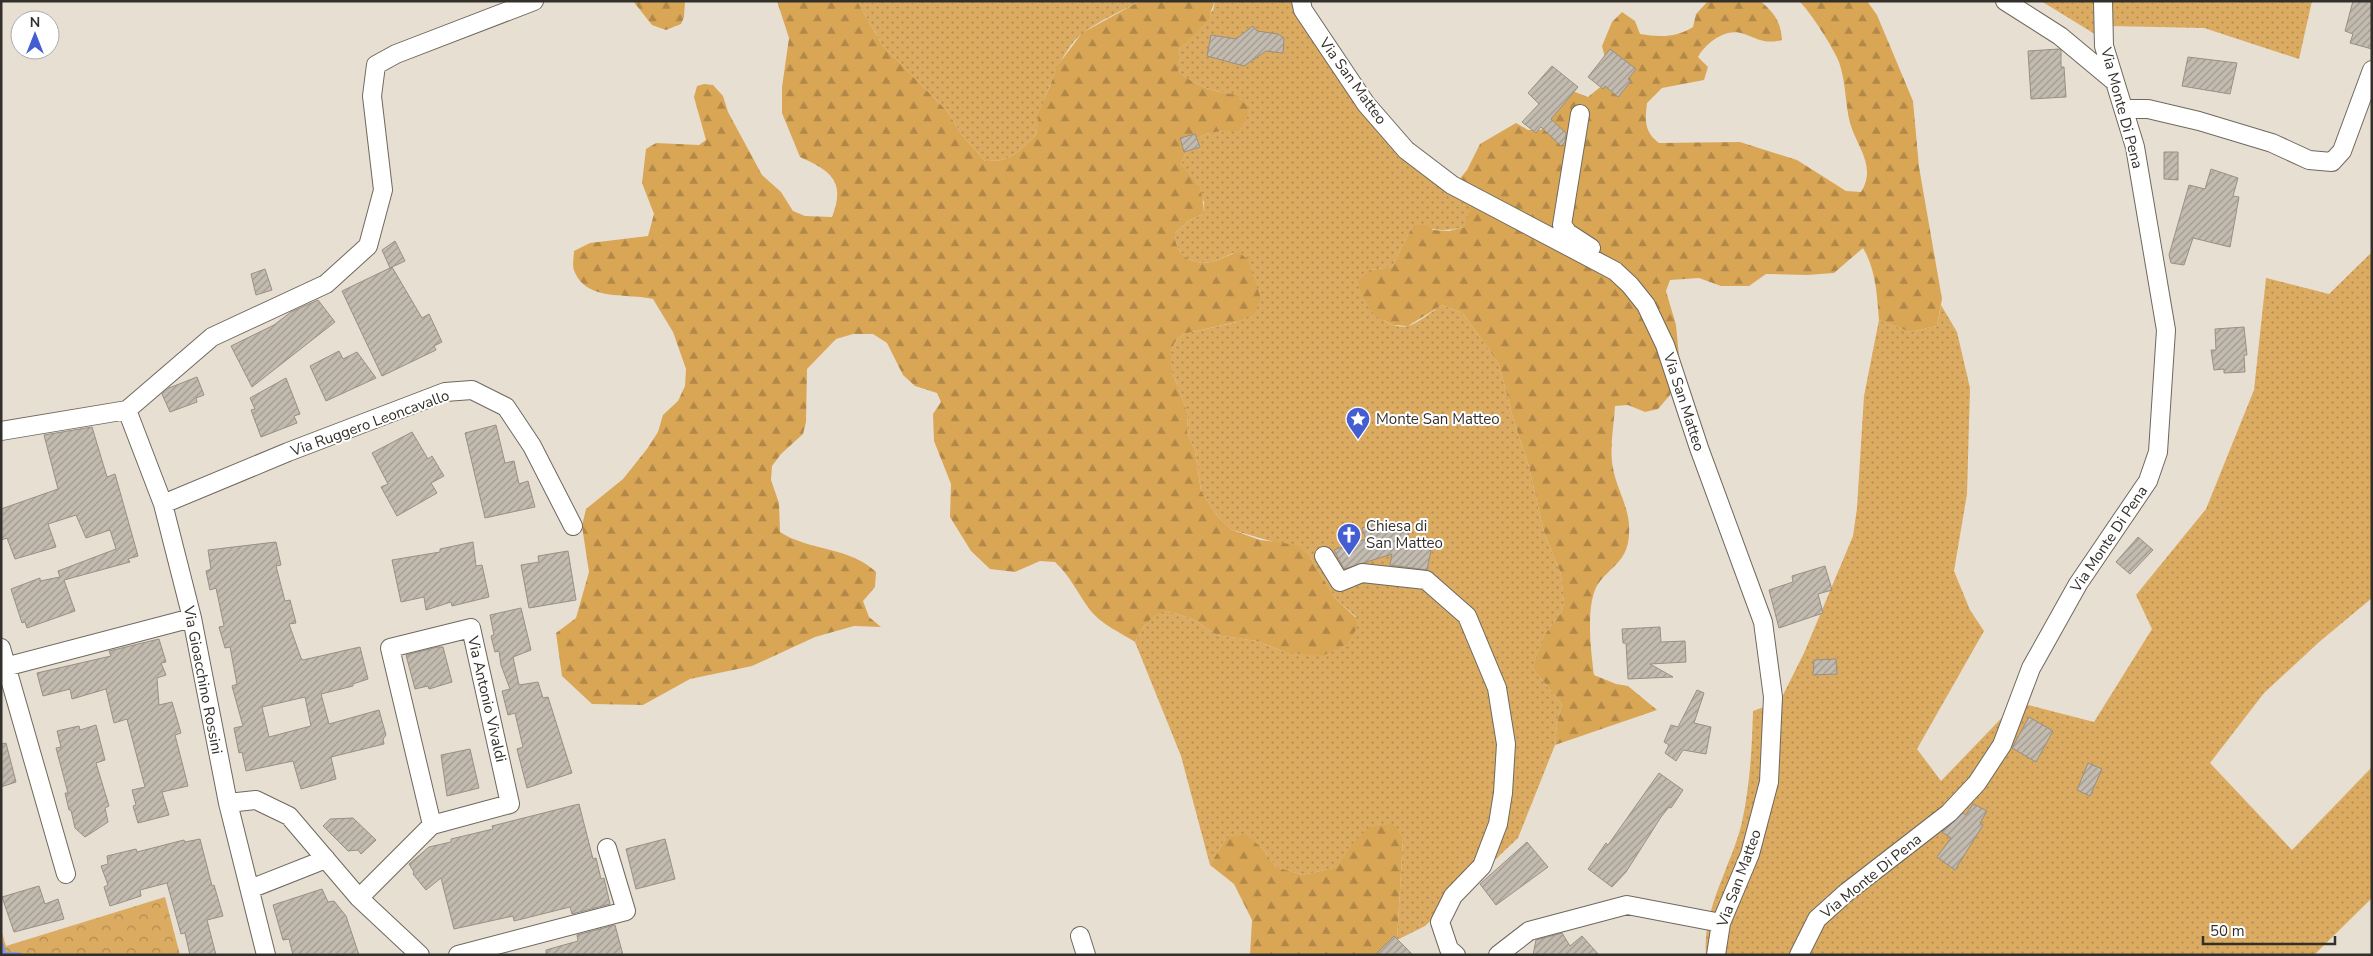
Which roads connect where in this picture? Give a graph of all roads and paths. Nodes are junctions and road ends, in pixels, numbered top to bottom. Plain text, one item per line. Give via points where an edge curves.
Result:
1 (534, 1) edge
2 (1301, 1) edge
3 (2005, 1) edge
4 (2103, 1) edge
5 (2372, 70) edge
6 (2114, 81) junction
7 (2125, 109) junction
8 (1580, 114) dead end
9 (1615, 271) junction
10 (127, 410) junction
11 (1, 431) edge
12 (163, 504) junction
13 (572, 526) dead end
14 (1324, 556) dead end
15 (192, 618) junction
16 (3, 660) edge
17 (228, 803) junction
18 (432, 825) junction
19 (607, 848) dead end
20 (326, 860) junction
21 (66, 874) dead end
22 (250, 889) junction
23 (359, 898) junction
24 (1721, 923) junction
25 (1080, 936) dead end
26 (266, 955) edge
27 (420, 955) edge
28 (458, 955) edge
29 (1086, 955) edge
30 (1456, 955) edge
31 (1498, 955) edge
32 (1716, 955) edge
33 (1800, 955) edge

1 - 10 street via 396,54 376,65 372,96 383,190 368,246 326,284 212,337
2 - 9 street, Via San Matteo via 1366,104 1406,150 1452,185
3 - 6 street via 2060,36
4 - 6 street, Via Monte Di Pena via 2104,46
5 - 7 street via 2342,151 2332,162 2309,160 2272,143 2199,121 2148,109
6 - 7 street, Via Monte Di Pena
7 - 33 street, Via Monte Di Pena via 2135,147 2166,330 2158,452 2148,481 2078,584 2032,668 2002,745 1977,783 1949,814 1817,919
8 - 9 street via 1562,225 1568,233 1602,255
9 - 24 street, Via San Matteo via 1646,305 1665,345 1763,622 1773,697 1769,782 1750,854
10 - 11 street
10 - 12 street, Via Gioacchino Rossini
12 - 13 street, Via Ruggero Leoncavallo via 445,392 472,390 506,407 532,446
12 - 15 street, Via Gioacchino Rossini
14 - 30 street via 1340,582 1362,573 1375,574 1426,580 1442,592 1467,616 1497,688 1506,744 1503,792 1498,824 1482,866 1453,896 1440,922 1449,949
15 - 16 street
15 - 17 street, Via Gioacchino Rossini
16 - 21 street
17 - 20 street via 256,800 289,816
17 - 22 street, Via Gioacchino Rossini
18 - 18 street, Via Antonio Vivaldi via 510,804 471,628 390,648
18 - 23 street, Via Antonio Vivaldi
19 - 28 street via 626,911
20 - 22 street
20 - 23 street
22 - 26 street, Via Gioacchino Rossini
23 - 27 street
24 - 31 street via 1627,905 1529,932
24 - 32 street, Via San Matteo
25 - 29 street

